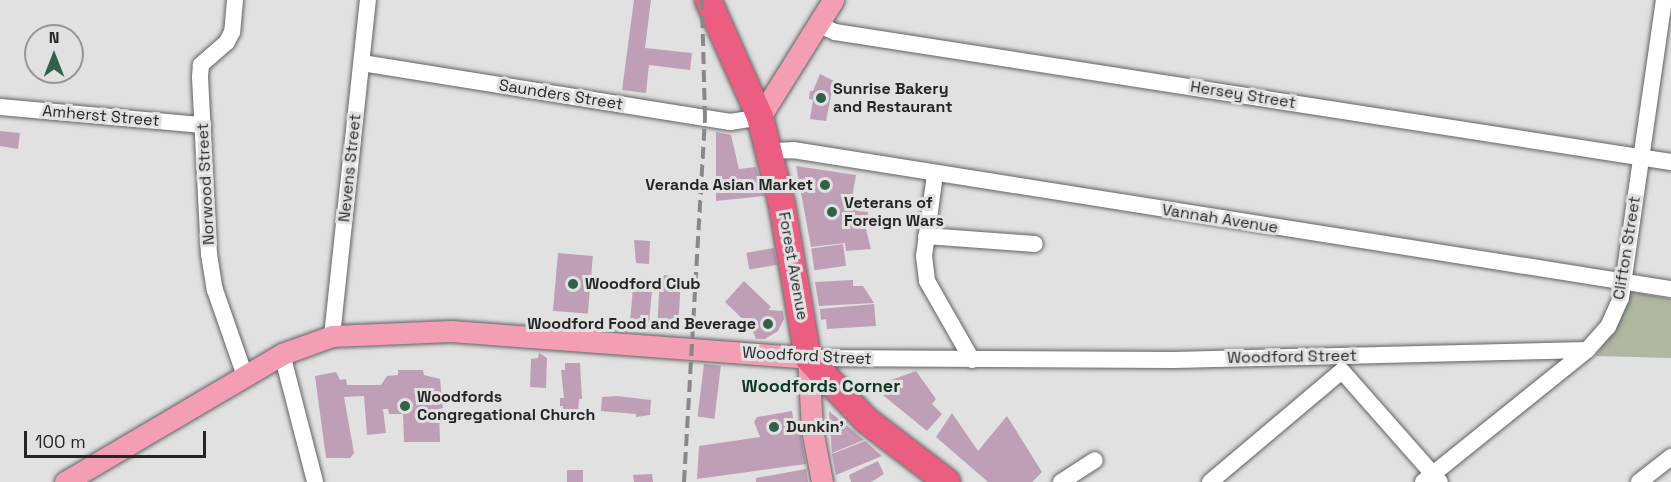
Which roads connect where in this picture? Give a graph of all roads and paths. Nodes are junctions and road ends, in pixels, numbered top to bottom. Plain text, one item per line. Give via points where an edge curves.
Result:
1 (235, 0) edge
2 (368, 0) edge
3 (708, 0) edge
4 (833, 0) edge
5 (1664, 1) edge
6 (817, 24) junction
7 (362, 63) junction
8 (0, 106) edge
9 (760, 117) junction
10 (203, 125) junction
11 (770, 151) junction
12 (1641, 158) junction
13 (1671, 162) edge
14 (936, 174) junction
15 (926, 236) junction
16 (1035, 244) dead end
17 (1623, 282) junction
18 (1671, 289) edge
19 (332, 336) junction
20 (1587, 350) junction
21 (282, 354) junction
22 (808, 358) junction
23 (972, 360) junction
24 (1341, 363) junction
25 (245, 376) junction
26 (1671, 457) edge
27 (1095, 460) dead end
28 (1432, 479) edge
29 (65, 482) edge
30 (315, 482) edge
31 (822, 482) edge
32 (947, 482) edge
33 (1061, 482) edge
34 (1210, 482) edge
35 (1639, 482) edge

1 - 10 street, Norwood Street via 232,32 201,64
2 - 7 street, Nevens Street
3 - 9 highway, Forest Avenue
4 - 6 main road
5 - 12 street, Clifton Street
6 - 9 main road
6 - 12 street, Hersey Street via 835,32
7 - 9 street, Saunders Street via 732,122
7 - 19 street, Nevens Street
8 - 10 street, Amherst Street
9 - 11 highway, Forest Avenue
10 - 25 street, Norwood Street via 215,290
11 - 14 street, Vannah Avenue via 793,150
11 - 22 highway, Forest Avenue
12 - 13 street, Hersey Street
12 - 17 street, Clifton Street
14 - 15 street
14 - 17 street, Vannah Avenue
15 - 16 street
15 - 23 street via 924,256 933,296
17 - 18 street, Vannah Avenue
17 - 20 street, Clifton Street via 1620,302 1608,327
19 - 21 main road, Woodford Street
19 - 22 main road, Woodford Street via 368,332 495,332
20 - 24 street, Woodford Street
20 - 28 street, Clifton Street
21 - 25 main road, Woodford Street
21 - 30 street
22 - 23 street, Woodford Street
22 - 31 main road via 812,429
22 - 32 highway via 866,420
23 - 24 street, Woodford Street
24 - 28 street
24 - 34 street
25 - 29 main road, Woodford Street
26 - 35 street
27 - 33 street

